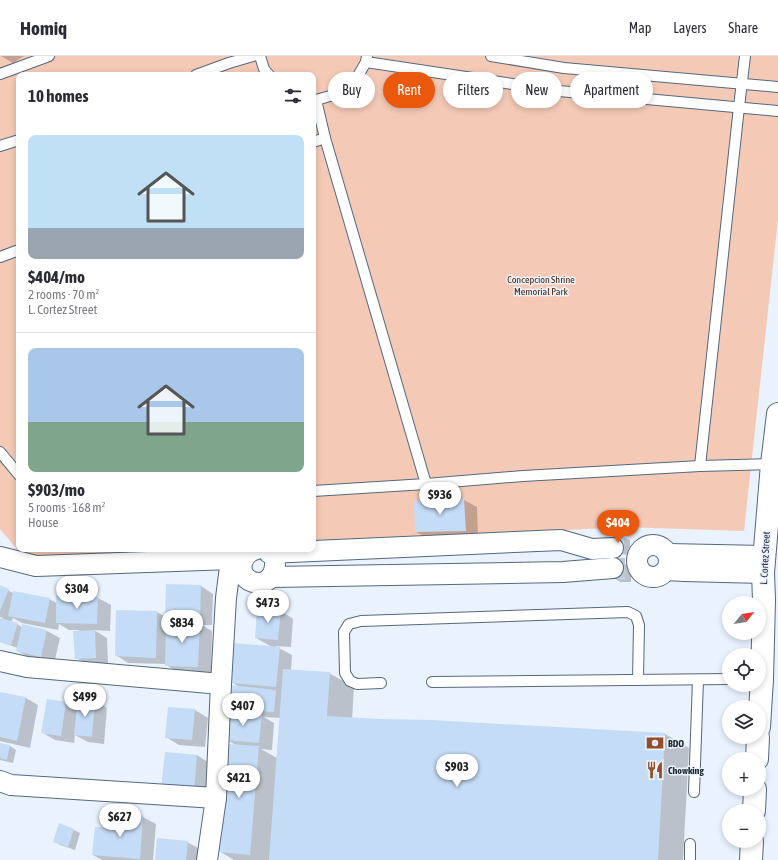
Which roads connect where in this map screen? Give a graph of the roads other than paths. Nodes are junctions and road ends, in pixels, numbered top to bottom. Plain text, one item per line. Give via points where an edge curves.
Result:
1 (49, 56) edge
2 (253, 56) edge
3 (260, 56) edge
4 (491, 56) edge
5 (746, 56) edge
6 (367, 59) edge
7 (204, 72) edge
8 (266, 72) edge
9 (0, 74) edge
10 (742, 84) junction
11 (778, 87) edge
12 (316, 99) edge
13 (316, 107) edge
14 (739, 107) junction
15 (778, 111) edge
16 (325, 138) junction
17 (16, 141) edge
18 (316, 141) edge
19 (0, 146) edge
20 (16, 251) edge
21 (0, 257) edge
22 (778, 414) edge
23 (0, 452) edge
24 (772, 464) junction
25 (700, 466) junction
26 (16, 472) edge
27 (426, 484) junction
28 (316, 491) edge
29 (626, 548) junction
30 (316, 551) edge
31 (295, 552) edge
32 (251, 554) edge
33 (0, 557) edge
34 (667, 562) junction
35 (764, 565) junction
36 (625, 568) junction
37 (272, 576) junction
38 (762, 648) edge
39 (0, 661) edge
40 (722, 679) edge
41 (638, 680) junction
42 (698, 680) junction
43 (432, 682) dead end
44 (381, 683) dead end
45 (221, 684) junction
46 (0, 782) edge
47 (694, 792) dead end
48 (216, 798) junction
49 (690, 844) dead end
50 (752, 848) edge
51 (207, 860) edge
52 (690, 860) edge
53 (751, 860) edge

1 - 9 lane
2 - 7 lane
3 - 8 lane
4 - 10 lane via 564,68
5 - 10 lane
6 - 12 lane via 355,81 337,94
6 - 14 lane via 559,90
10 - 11 lane
10 - 14 lane
13 - 16 lane
14 - 15 lane
14 - 25 lane
16 - 18 lane
16 - 27 lane
17 - 19 lane
20 - 21 lane
22 - 24 main road, L. Cortez Street
23 - 26 lane
24 - 25 lane
24 - 35 main road, L. Cortez Street
25 - 27 lane
27 - 28 lane
29 - 30 street via 592,549 561,540
29 - 34 street via 650,545 661,547
29 - 36 street via 636,558
31 - 32 street
32 - 33 street via 36,566
32 - 37 street via 273,558 275,571
32 - 37 street via 241,567 247,579 260,583
32 - 45 street via 226,598
34 - 35 street via 684,571
34 - 36 street via 660,576 651,578
35 - 38 main road, L. Cortez Street
36 - 37 street via 555,572
39 - 45 street via 27,667
40 - 42 lane
41 - 42 lane
41 - 43 lane
41 - 44 lane via 639,625 636,616 628,612 361,621 349,624 344,632 345,673 350,681 357,684
42 - 47 lane
45 - 48 street
46 - 48 street via 11,785
48 - 51 street
49 - 52 lane
50 - 53 main road

